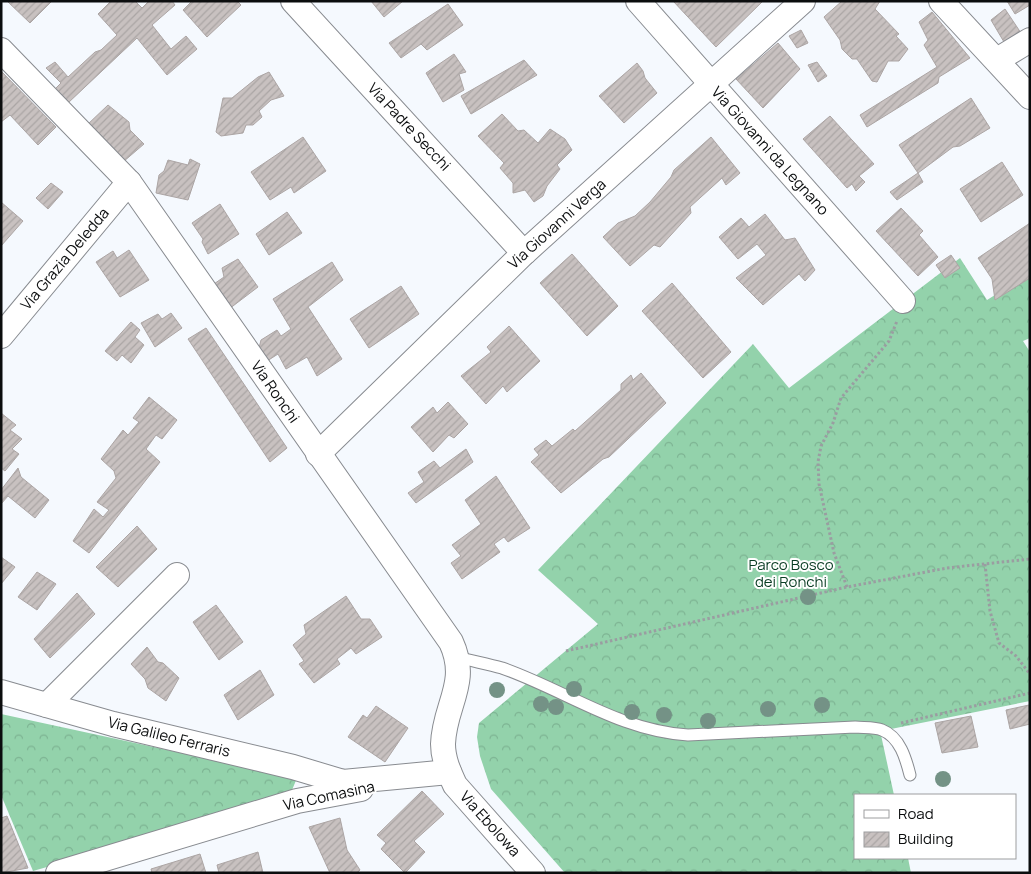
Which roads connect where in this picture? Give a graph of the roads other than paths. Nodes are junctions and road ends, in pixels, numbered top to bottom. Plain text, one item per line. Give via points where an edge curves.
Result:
1 (293, 1) edge
2 (638, 1) edge
3 (803, 1) edge
4 (941, 1) edge
5 (1030, 40) edge
6 (1, 50) edge
7 (997, 60) junction
8 (712, 85) junction
9 (1030, 97) edge
10 (129, 182) junction
11 (524, 253) junction
12 (903, 301) road end
13 (1, 336) edge
14 (318, 454) junction
15 (177, 575) dead end
16 (457, 657) junction
17 (1, 692) edge
18 (47, 705) junction
19 (293, 767) joint
20 (449, 772) junction
21 (910, 775) dead end
22 (104, 867) edge
23 (58, 873) edge
24 (533, 873) edge

1 - 11 street, Via Padre Secchi
2 - 8 street, Via Giovanni da Legnano
3 - 8 street, Via Giovanni Verga
4 - 7 street
5 - 7 street
6 - 10 street, Via Ronchi
7 - 9 street
8 - 11 street, Via Giovanni Verga
8 - 12 street, Via Giovanni da Legnano
10 - 13 street, Via Grazia Deledda
10 - 14 street, Via Ronchi
11 - 14 street, Via Giovanni Verga
14 - 16 street, Via Ronchi via 451,642
15 - 18 street
16 - 20 street, Via Ronchi via 458,678 443,744
16 - 21 lane via 502,668 602,713 662,733 688,735 855,727 882,730 896,741 906,757
17 - 18 street, Via Galileo Ferraris
18 - 19 street, Via Galileo Ferraris
19 - 20 street, Via Comasina via 343,782
20 - 22 street, Via Comasina via 298,801
20 - 24 street, Via Ebolowa via 455,785
22 - 23 street, Via Comasina

